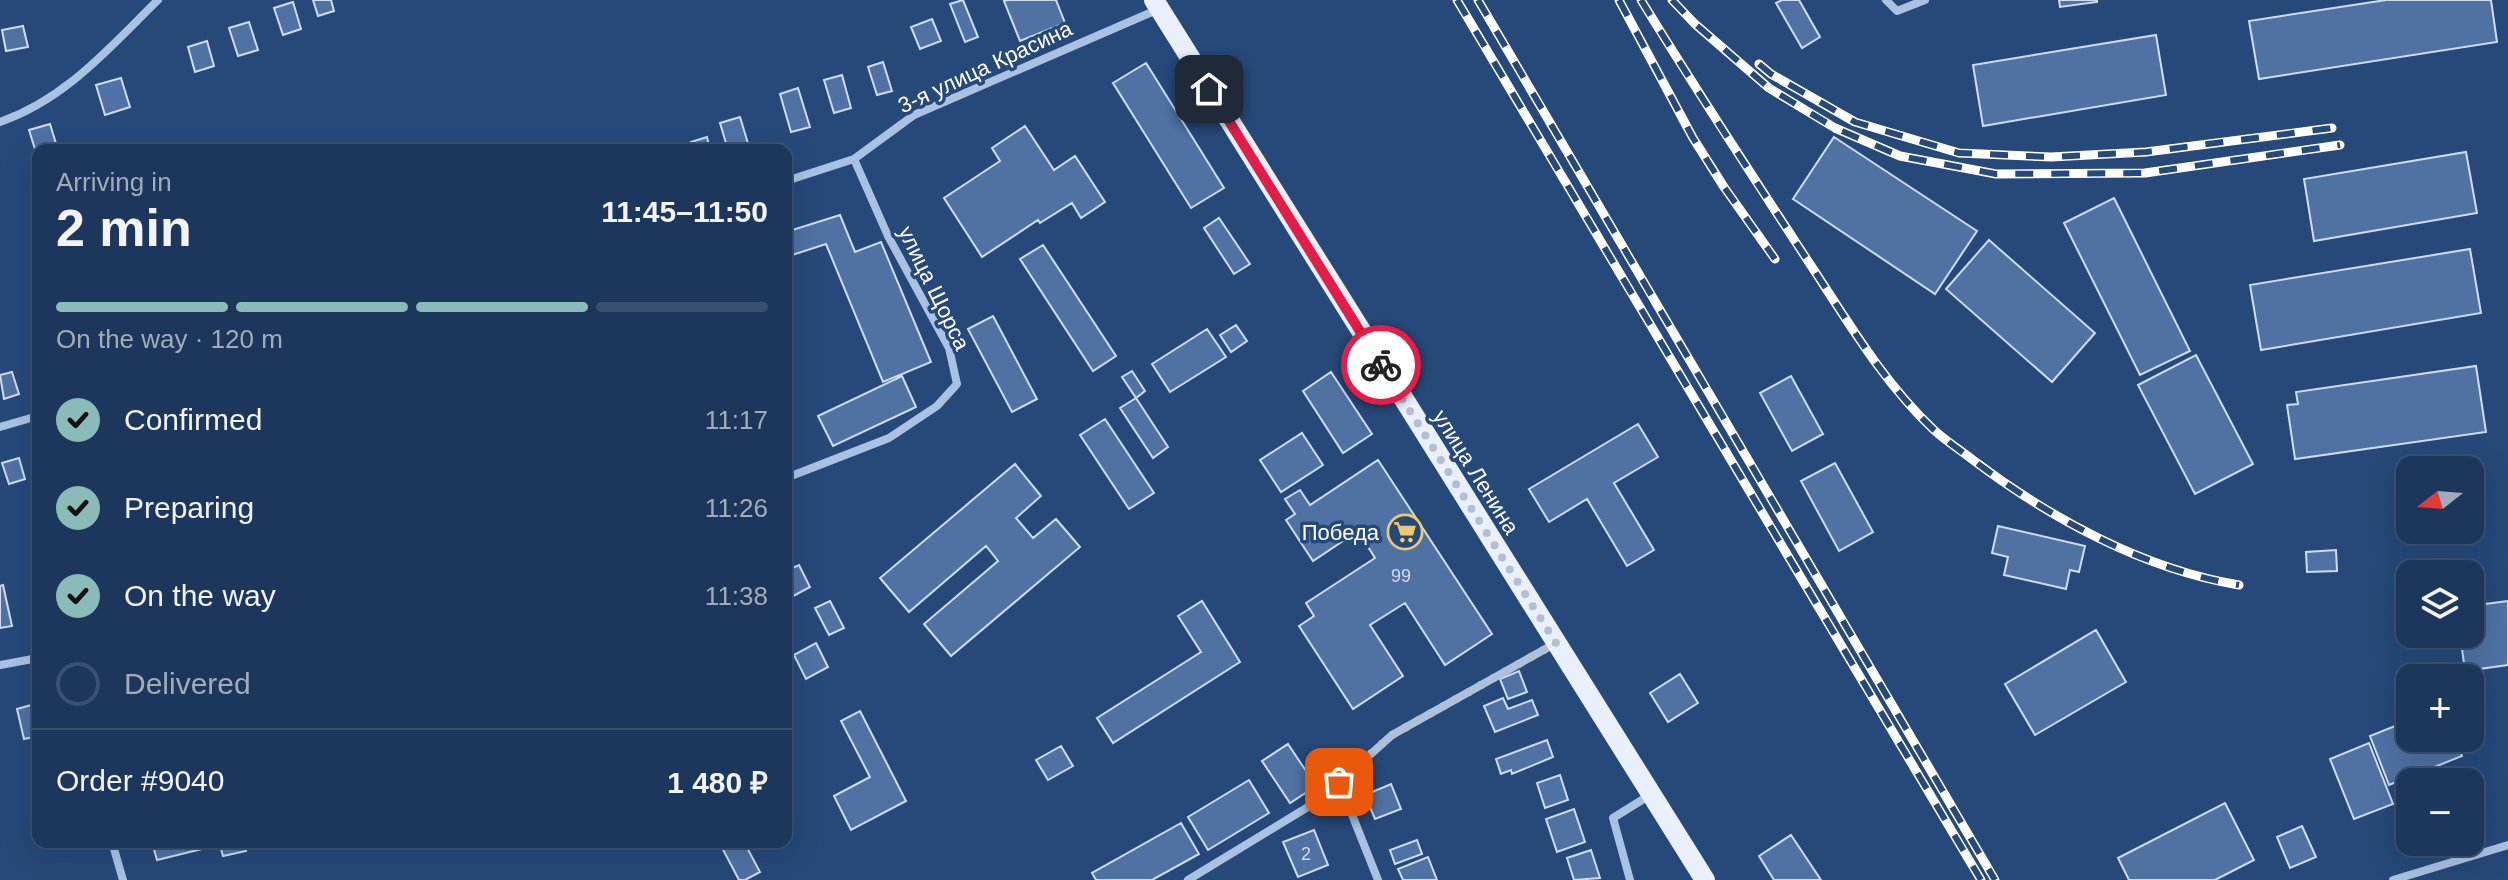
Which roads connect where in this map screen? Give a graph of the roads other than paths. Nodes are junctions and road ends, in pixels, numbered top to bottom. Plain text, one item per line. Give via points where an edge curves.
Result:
1 (158, 0) edge
2 (1886, 0) edge
3 (1925, 0) edge
4 (1157, 4) edge
5 (0, 122) edge
6 (854, 159) junction
7 (792, 179) edge
8 (32, 418) edge
9 (0, 427) edge
10 (792, 476) edge
11 (1556, 643) junction
12 (32, 659) edge
13 (0, 665) edge
14 (1339, 782) junction
15 (1651, 795) junction
16 (2508, 845) edge
17 (114, 848) edge
18 (123, 880) edge
19 (1188, 880) edge
20 (1378, 880) edge
21 (1630, 880) edge
22 (1705, 880) edge
23 (2393, 880) edge

1 - 5 street via 80,76 29,112
2 - 3 street via 1897,11
4 - 6 street, 3-я улица Красина via 914,115
4 - 11 main road, улица Ленина
6 - 7 street, 3-я улица Красина
6 - 10 street, улица Щорса via 888,236 949,348 957,384 937,406 889,438
8 - 9 street
11 - 14 street via 1392,735
11 - 15 main road, улица Ленина
12 - 13 street
14 - 19 street via 1321,799
14 - 20 street
15 - 21 street via 1613,818
15 - 22 main road, улица Ленина
16 - 23 street
17 - 18 street

